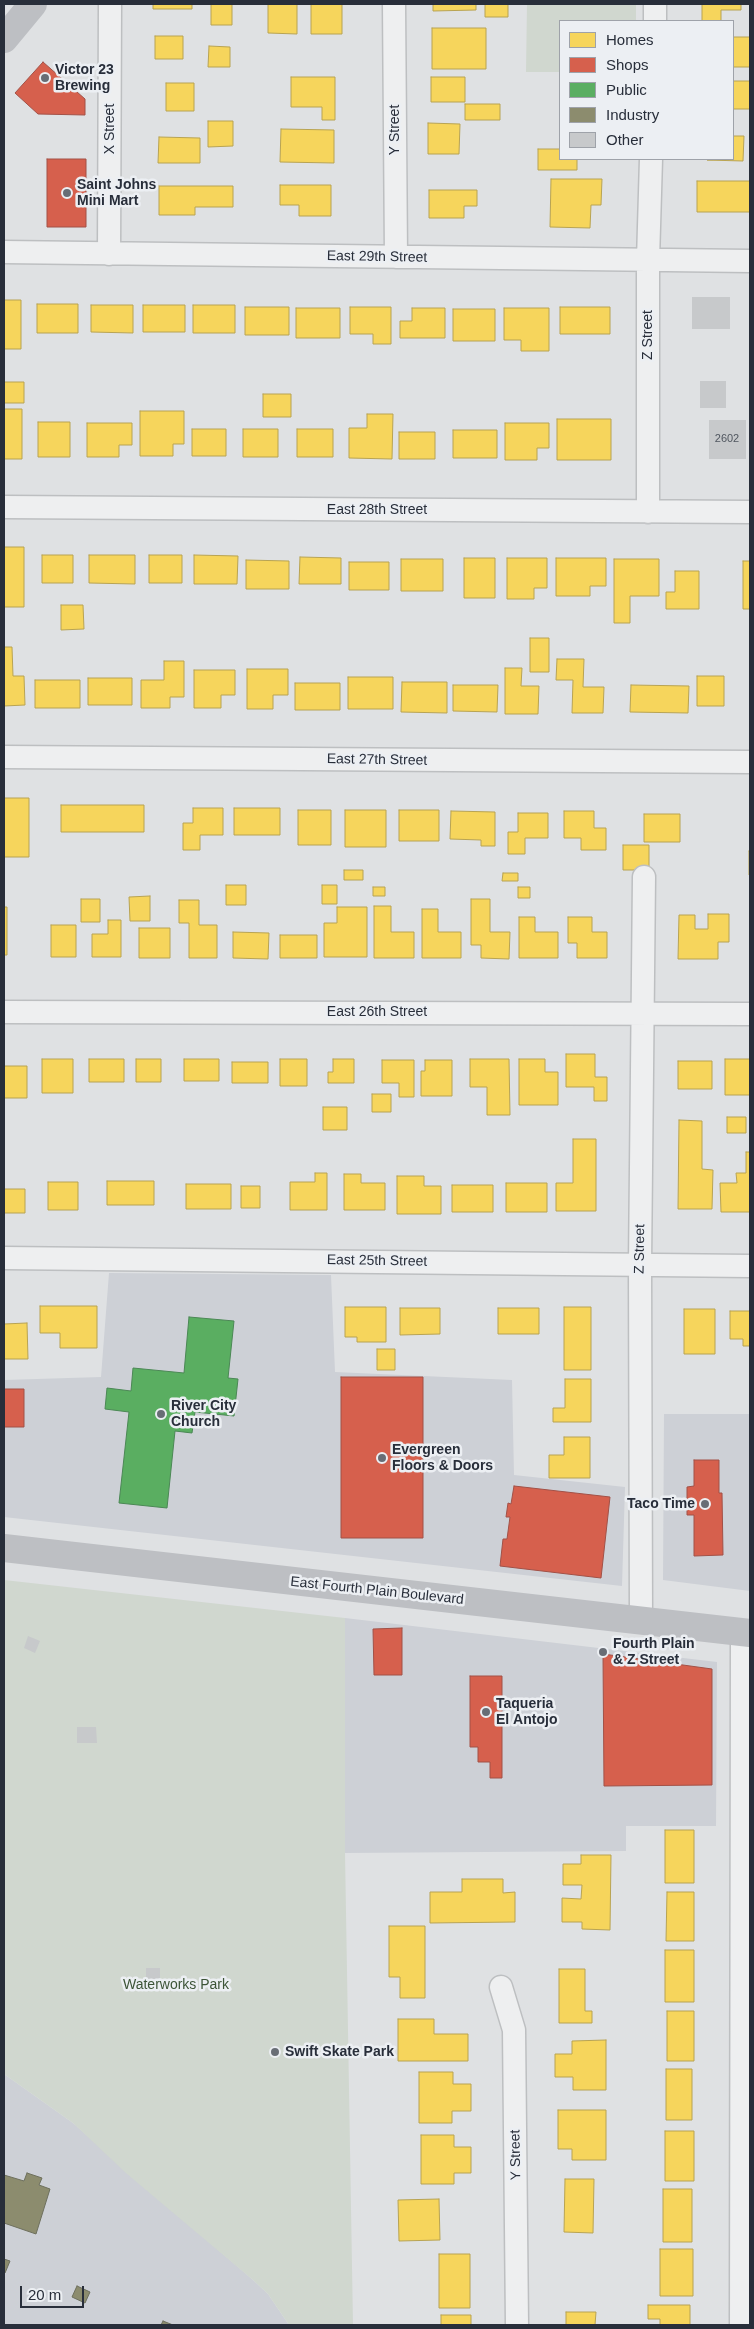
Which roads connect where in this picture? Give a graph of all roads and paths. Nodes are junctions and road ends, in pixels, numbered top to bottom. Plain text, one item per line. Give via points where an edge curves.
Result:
1 (33, 4) edge
2 (110, 4) edge
3 (394, 4) edge
4 (655, 4) edge
5 (655, 20) edge
6 (4, 38) edge
7 (651, 160) edge
8 (4, 252) edge
9 (109, 254) junction
10 (396, 257) junction
11 (648, 260) junction
12 (750, 261) edge
13 (4, 507) edge
14 (648, 512) junction
15 (750, 512) edge
16 (4, 757) edge
17 (750, 762) edge
18 (644, 877) dead end
19 (4, 1012) edge
20 (644, 1013) junction
21 (750, 1014) edge
22 (4, 1258) edge
23 (640, 1264) junction
24 (750, 1266) edge
25 (4, 1548) edge
26 (641, 1620) junction
27 (746, 1633) edge
28 (746, 1941) edge
29 (501, 1987) dead end
30 (745, 2132) edge
31 (517, 2325) edge
32 (741, 2325) edge

1 - 6 main road
2 - 9 street, X Street
3 - 10 street, Y Street
4 - 5 street
7 - 11 street, Z Street
8 - 9 street, East 29th Street
9 - 10 street, East 29th Street
10 - 11 street, East 29th Street
11 - 12 street, East 29th Street
11 - 14 street, Z Street
13 - 14 street, East 28th Street
14 - 15 street, East 28th Street
16 - 17 street, East 27th Street
18 - 20 street, Z Street
19 - 20 street, East 26th Street
20 - 21 street, East 26th Street
20 - 23 street, Z Street
22 - 23 street, East 25th Street
23 - 24 street, East 25th Street
23 - 26 street, Z Street
25 - 26 main road, East Fourth Plain Boulevard
26 - 27 main road, East Fourth Plain Boulevard
27 - 28 street
28 - 30 street
29 - 31 street, Y Street via 514,2030
30 - 32 street

